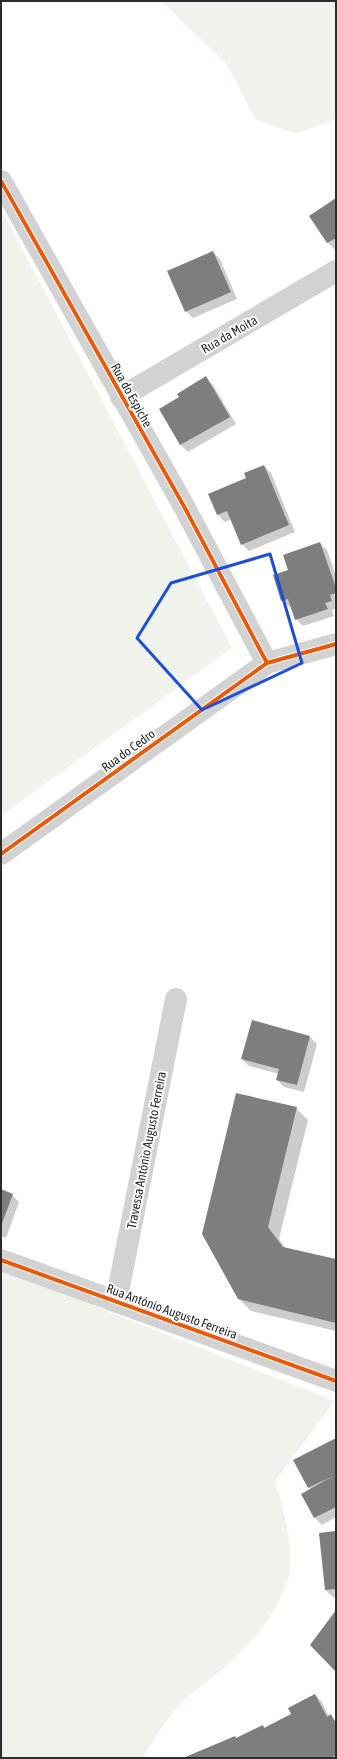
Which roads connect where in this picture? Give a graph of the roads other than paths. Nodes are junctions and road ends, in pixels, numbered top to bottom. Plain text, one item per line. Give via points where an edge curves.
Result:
1 (1, 181) edge
2 (336, 271) edge
3 (121, 397) junction
4 (336, 644) edge
5 (267, 663) junction
6 (1, 854) edge
7 (176, 999) dead end
8 (1, 1260) edge
9 (116, 1302) junction
10 (336, 1381) edge

1 - 3 street, Rua do Espiche
2 - 3 street, Rua da Moita
3 - 5 street, Rua do Espiche via 186,510
4 - 5 street
5 - 6 street, Rua do Cedro
7 - 9 street, Travessa António Augusto Ferreira
8 - 9 street, Rua António Augusto Ferreira
9 - 10 street, Rua António Augusto Ferreira

